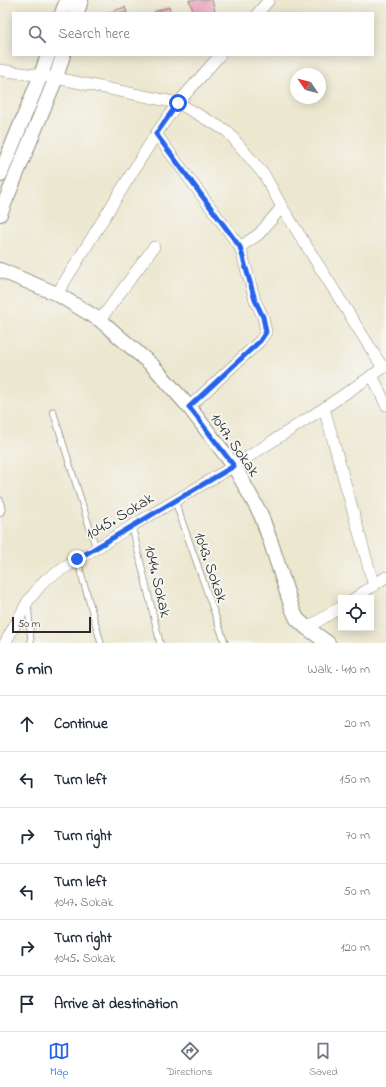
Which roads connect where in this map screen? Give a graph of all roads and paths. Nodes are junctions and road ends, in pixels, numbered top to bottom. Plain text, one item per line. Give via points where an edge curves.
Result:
1 (67, 0) edge
2 (81, 0) edge
3 (269, 0) edge
4 (62, 12) edge
5 (77, 12) edge
6 (259, 12) edge
7 (48, 56) edge
8 (63, 56) edge
9 (219, 56) edge
10 (0, 70) edge
11 (41, 75) junction
12 (56, 78) junction
13 (178, 103) junction
14 (156, 134) junction
15 (0, 175) edge
16 (282, 207) junction
17 (0, 214) edge
18 (154, 247) dead end
19 (240, 247) junction
20 (0, 270) edge
21 (57, 294) junction
22 (100, 320) junction
23 (384, 367) edge
24 (372, 375) junction
25 (386, 405) edge
26 (189, 407) junction
27 (324, 408) junction
28 (53, 411) dead end
29 (234, 466) junction
30 (0, 500) edge
31 (175, 500) junction
32 (0, 513) edge
33 (132, 526) junction
34 (96, 548) junction
35 (77, 559) junction
36 (386, 577) edge
37 (374, 586) junction
38 (360, 595) edge
39 (28, 601) junction
40 (338, 609) edge
41 (307, 628) junction
42 (5, 643) edge
43 (31, 643) edge
44 (101, 643) edge
45 (160, 643) edge
46 (224, 643) edge
47 (328, 643) edge

1 - 4 street
2 - 5 street
3 - 6 street
7 - 11 street
8 - 12 street
9 - 13 street
10 - 11 street
11 - 12 street
11 - 15 street
12 - 13 street
12 - 17 street
13 - 14 street
13 - 16 street via 227,131 265,176
14 - 19 street
14 - 21 street
16 - 19 street via 259,234
16 - 23 street
18 - 22 street
19 - 26 street via 266,332 260,341
20 - 21 street, 1047. Sokak
21 - 22 street, 1047. Sokak
22 - 26 street, 1047. Sokak via 154,367
23 - 24 street, 1045. Sokak
24 - 25 street
24 - 27 street, 1045. Sokak
26 - 29 street, 1047. Sokak
27 - 29 street, 1045. Sokak
27 - 37 street
28 - 34 lane
29 - 31 street, 1045. Sokak
29 - 41 street, 1047. Sokak via 261,516 292,608 297,619
30 - 32 lane
31 - 33 street, 1045. Sokak
31 - 46 lane, 1043. Sokak
33 - 34 street, 1045. Sokak
33 - 45 lane, 1044. Sokak
34 - 35 street, 1045. Sokak
35 - 39 street, 1045. Sokak via 45,580
35 - 44 lane
36 - 37 street
37 - 38 street
39 - 42 street, 1045. Sokak
39 - 43 lane
40 - 41 street
41 - 47 street, 1047. Sokak

